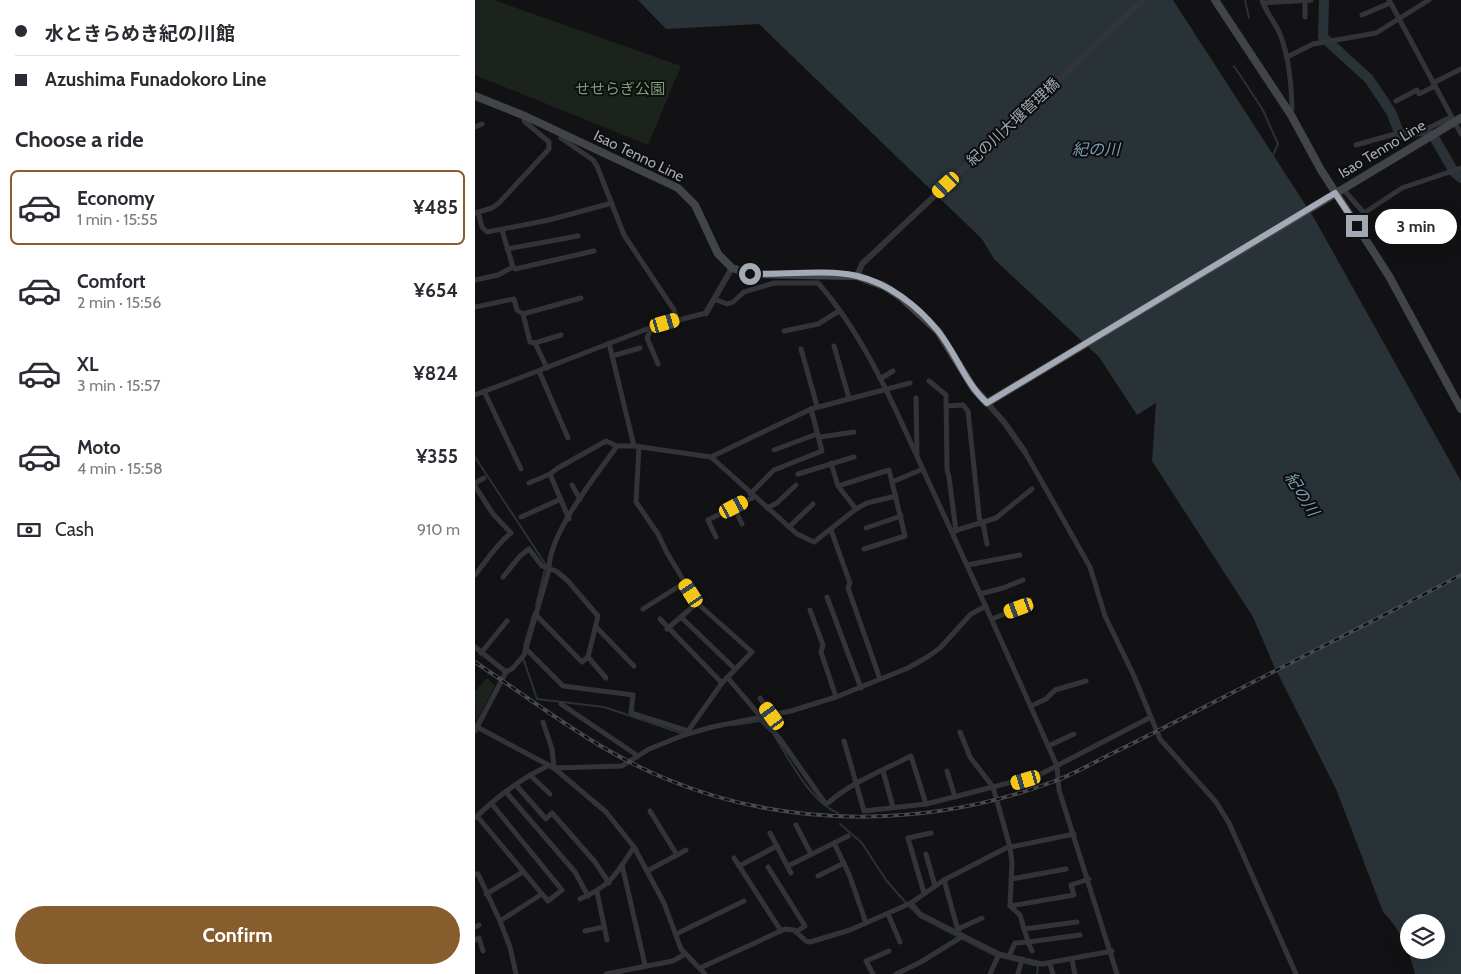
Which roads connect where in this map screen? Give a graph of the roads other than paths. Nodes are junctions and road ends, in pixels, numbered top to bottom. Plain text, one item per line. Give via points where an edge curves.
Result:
1 (1143, 0) edge
2 (1215, 0) edge
3 (1305, 0) edge
4 (1311, 0) edge
5 (1429, 0) edge
6 (1262, 1) edge
7 (1390, 2) edge
8 (1362, 15) dead end
9 (1305, 17) dead end
10 (1398, 18) junction
11 (1287, 57) junction
12 (1461, 69) edge
13 (1434, 84) junction
14 (475, 96) edge
15 (1396, 101) dead end
16 (1291, 115) junction
17 (525, 116) junction
18 (1455, 119) edge
19 (482, 124) dead end
20 (475, 127) edge
21 (1461, 134) edge
22 (561, 138) dead end
23 (1356, 145) dead end
24 (1461, 168) edge
25 (1343, 189) junction
26 (1334, 194) junction
27 (612, 203) junction
28 (477, 212) edge
29 (502, 230) junction
30 (578, 236) dead end
31 (507, 249) junction
32 (594, 251) dead end
33 (513, 267) junction
34 (732, 268) junction
35 (857, 276) junction
36 (475, 280) edge
37 (581, 298) dead end
38 (714, 299) junction
39 (475, 307) edge
40 (839, 311) junction
41 (706, 313) joint
42 (523, 314) junction
43 (677, 319) junction
44 (652, 327) junction
45 (784, 331) dead end
46 (561, 335) dead end
47 (535, 343) junction
48 (609, 344) junction
49 (834, 346) dead end
50 (640, 348) dead end
51 (801, 349) dead end
52 (612, 356) junction
53 (658, 364) dead end
54 (547, 368) junction
55 (539, 371) junction
56 (893, 371) dead end
57 (880, 379) junction
58 (929, 381) dead end
59 (909, 383) dead end
60 (886, 389) junction
61 (484, 391) junction
62 (475, 395) edge
63 (849, 398) junction
64 (916, 398) dead end
65 (987, 403) junction
66 (817, 406) junction
67 (946, 406) junction
68 (811, 408) junction
69 (1461, 409) edge
70 (854, 432) dead end
71 (818, 436) junction
72 (569, 438) dead end
73 (617, 446) junction
74 (636, 446) junction
75 (774, 450) dead end
76 (1025, 452) joint
77 (917, 454) junction
78 (711, 457) junction
79 (854, 457) dead end
80 (831, 463) junction
81 (521, 469) dead end
82 (923, 469) junction
83 (550, 474) junction
84 (799, 474) dead end
85 (484, 478) dead end
86 (892, 482) junction
87 (529, 483) dead end
88 (572, 484) dead end
89 (475, 485) edge
90 (796, 485) dead end
91 (837, 486) junction
92 (1032, 490) dead end
93 (752, 495) junction
94 (895, 496) junction
95 (561, 499) junction
96 (580, 499) junction
97 (813, 504) dead end
98 (734, 507) junction
99 (767, 508) junction
100 (856, 510) junction
101 (521, 516) dead end
102 (901, 516) junction
103 (569, 518) junction
104 (742, 524) dead end
105 (982, 524) junction
106 (789, 527) junction
107 (866, 528) dead end
108 (831, 530) junction
109 (954, 532) junction
110 (716, 536) dead end
111 (987, 544) dead end
112 (864, 550) dead end
113 (1020, 555) dead end
114 (967, 565) junction
115 (546, 568) junction
116 (475, 575) edge
117 (503, 577) dead end
118 (1023, 580) dead end
119 (684, 583) junction
120 (980, 594) junction
121 (827, 597) dead end
122 (1029, 600) dead end
123 (697, 603) junction
124 (986, 606) junction
125 (643, 609) dead end
126 (810, 610) dead end
127 (536, 615) junction
128 (681, 617) junction
129 (660, 618) dead end
130 (992, 619) junction
131 (507, 621) dead end
132 (596, 627) junction
133 (667, 629) junction
134 (475, 647) edge
135 (526, 649) junction
136 (481, 653) junction
137 (588, 657) junction
138 (634, 666) dead end
139 (735, 669) junction
140 (505, 672) junction
141 (605, 678) dead end
142 (727, 678) junction
143 (879, 679) junction
144 (1086, 681) dead end
145 (722, 683) junction
146 (861, 688) junction
147 (836, 697) junction
148 (760, 698) dead end
149 (561, 704) dead end
150 (1031, 706) junction
151 (772, 716) junction
152 (760, 718) junction
153 (1149, 718) junction
154 (543, 722) dead end
155 (476, 728) edge
156 (960, 732) dead end
157 (687, 733) junction
158 (1074, 734) dead end
159 (845, 741) dead end
160 (1048, 746) junction
161 (638, 756) junction
162 (1057, 766) junction
163 (551, 767) junction
164 (883, 771) junction
165 (947, 771) dead end
166 (530, 775) junction
167 (855, 782) junction
168 (516, 785) junction
169 (993, 787) junction
170 (506, 792) junction
171 (551, 794) dead end
172 (955, 797) junction
173 (491, 803) junction
174 (926, 804) junction
175 (893, 808) junction
176 (650, 811) dead end
177 (476, 817) edge
178 (796, 825) dead end
179 (770, 833) dead end
180 (931, 833) dead end
181 (1075, 834) junction
182 (848, 836) dead end
183 (834, 843) junction
184 (777, 846) junction
185 (634, 847) junction
186 (1010, 847) junction
187 (686, 850) dead end
188 (811, 854) junction
189 (926, 854) dead end
190 (677, 855) junction
191 (734, 858) dead end
192 (843, 863) junction
193 (622, 865) junction
194 (739, 866) junction
195 (788, 866) junction
196 (768, 867) dead end
197 (1066, 869) dead end
198 (647, 870) junction
199 (523, 872) junction
200 (791, 873) dead end
201 (475, 874) edge
202 (818, 876) dead end
203 (1089, 878) junction
204 (1011, 879) junction
205 (944, 880) junction
206 (609, 883) junction
207 (935, 886) junction
208 (597, 892) junction
209 (924, 893) junction
210 (486, 894) junction
211 (542, 894) junction
212 (588, 896) junction
213 (580, 899) dead end
214 (744, 901) dead end
215 (909, 904) junction
216 (1010, 906) junction
217 (888, 914) junction
218 (982, 918) dead end
219 (500, 922) junction
220 (1077, 922) dead end
221 (866, 923) junction
222 (604, 927) junction
223 (1024, 929) junction
224 (585, 931) dead end
225 (781, 931) junction
226 (796, 932) junction
227 (676, 934) junction
228 (1080, 934) dead end
229 (961, 935) junction
230 (475, 940) edge
231 (607, 940) dead end
232 (900, 942) dead end
233 (1028, 942) junction
234 (483, 951) dead end
235 (889, 951) dead end
236 (1032, 951) dead end
237 (1112, 951) junction
238 (685, 954) junction
239 (998, 956) junction
240 (1009, 956) junction
241 (1072, 960) junction
242 (1021, 961) junction
243 (1050, 964) junction
244 (645, 965) junction
245 (700, 968) junction
246 (515, 974) edge
247 (606, 974) edge
248 (705, 974) edge
249 (873, 974) edge
250 (896, 974) edge
251 (990, 974) edge
252 (1018, 974) edge
253 (1053, 974) edge
254 (1075, 974) edge
255 (1117, 974) edge
256 (1296, 974) edge

1 - 35 street, 紀の川大堰管理橋 via 862,264
2 - 16 main road
3 - 4 street
3 - 6 street
3 - 9 street
5 - 10 street
6 - 11 street via 1280,35
7 - 8 street
7 - 10 street
10 - 11 street via 1376,33 1313,44
10 - 13 street
11 - 16 street
12 - 13 street
13 - 15 street via 1419,94 1417,90
13 - 18 street
14 - 17 main road, Isao Tenno Line
16 - 26 main road
17 - 28 street via 525,121 549,142 549,149 499,203
17 - 34 main road, Isao Tenno Line via 678,188 695,205 718,254
18 - 21 street
18 - 23 street
18 - 25 main road, Isao Tenno Line
19 - 20 street
22 - 27 street via 593,160
24 - 25 street via 1402,188 1364,212
25 - 26 main road, Isao Tenno Line
26 - 65 main road, Isao Tenno Line
26 - 69 main road via 1389,276
27 - 29 street
27 - 43 street via 624,235
28 - 29 street via 487,232
29 - 31 street
30 - 31 street
31 - 33 street
32 - 33 street
33 - 36 street via 498,276
34 - 35 main road via 750,274
34 - 38 street
35 - 65 main road via 884,286 930,321 946,341 974,389
37 - 42 street
38 - 40 street via 727,304 744,292 775,283 818,283
38 - 41 street
39 - 42 street via 514,299 517,310
40 - 45 street via 818,324
40 - 57 street
41 - 43 street
42 - 47 street via 530,342
43 - 44 street
44 - 48 street
44 - 53 street via 647,338
46 - 47 street
47 - 54 street
48 - 52 street
48 - 54 street
49 - 63 street
50 - 52 street
51 - 66 street
52 - 74 street
54 - 55 street
55 - 61 street
55 - 72 street
56 - 57 street
57 - 60 street
58 - 67 street via 946,395
59 - 60 street
60 - 63 street
60 - 77 street
61 - 62 street
61 - 81 street
63 - 66 street
64 - 77 street
65 - 76 street
66 - 68 street
67 - 105 street via 963,405 968,411
67 - 109 street via 947,470
68 - 71 street
68 - 78 street
70 - 71 street
71 - 75 street
71 - 93 street via 822,451 774,470
73 - 74 street
73 - 83 street via 606,441
73 - 96 street
74 - 78 street
74 - 119 street via 636,502 658,534
76 - 153 street via 1091,567 1105,616 1134,676
77 - 82 street
78 - 93 street
79 - 80 street
80 - 84 street
80 - 91 street
82 - 86 street
82 - 109 street
83 - 87 street
83 - 95 street
85 - 89 street
86 - 91 street via 889,470
86 - 94 street
88 - 96 street
89 - 116 street via 493,514 511,533 495,547
90 - 99 street
91 - 100 street
92 - 105 street via 1003,513
93 - 98 street
93 - 99 street
94 - 100 street via 867,503
94 - 102 street
95 - 101 street
95 - 103 street
96 - 103 street
97 - 106 street
98 - 104 street
98 - 110 street via 708,520
99 - 106 street
100 - 108 street
102 - 107 street
102 - 112 street via 905,536
103 - 115 street
105 - 109 street
105 - 111 street
106 - 108 street via 805,540 814,542
108 - 143 street
109 - 114 street
113 - 114 street
114 - 120 street
115 - 117 street via 529,549
115 - 127 street
115 - 132 street via 567,580 599,616
118 - 120 street
119 - 123 street
119 - 125 street
120 - 124 street
121 - 146 street
122 - 130 street via 1019,608
123 - 128 street
123 - 139 street via 752,652
124 - 130 street
124 - 143 street via 971,614 929,656
126 - 147 street via 823,644 821,652
127 - 135 street
127 - 137 street via 582,662
128 - 133 street
128 - 139 street
129 - 133 street
130 - 150 street
131 - 136 street
132 - 137 street
132 - 138 street
133 - 145 street
134 - 136 street
135 - 140 street via 523,657
135 - 157 street via 563,686 633,695 631,713
136 - 140 street
137 - 141 street
139 - 142 street
140 - 155 street
142 - 145 street
142 - 152 street
143 - 146 street
144 - 150 street via 1055,690
145 - 157 street
146 - 147 street
147 - 151 street
148 - 151 street
149 - 161 street
150 - 160 street
151 - 152 street
152 - 157 street
152 - 167 street via 780,739 825,803
153 - 162 street
153 - 256 street via 1170,752 1216,802 1229,823
154 - 163 street via 552,749
155 - 163 street
156 - 169 street via 971,757
157 - 161 street
158 - 160 street
159 - 167 street
160 - 162 street
161 - 163 street via 622,766
162 - 169 street via 1026,780
162 - 181 street via 1059,790
163 - 166 street
163 - 185 street via 606,812
164 - 167 street
164 - 174 street via 911,756
164 - 175 street
165 - 172 street
166 - 168 street
166 - 171 street
167 - 175 street via 864,810
168 - 170 street
168 - 206 street via 545,819 552,813
169 - 172 street
169 - 186 street
170 - 173 street
170 - 212 street via 575,872
172 - 174 street
173 - 177 street
173 - 211 street via 562,890 548,901
174 - 175 street
176 - 190 street
177 - 199 street
178 - 188 street
179 - 184 street
180 - 209 street via 908,838
181 - 186 street
181 - 203 street
182 - 183 street
183 - 188 street
183 - 192 street
184 - 194 street
184 - 195 street
185 - 193 street
185 - 198 street
186 - 204 street
186 - 205 street
187 - 190 street
188 - 195 street
189 - 207 street
190 - 198 street
191 - 194 street
192 - 202 street
192 - 221 street
193 - 206 street
193 - 244 street
194 - 225 street
195 - 200 street
196 - 226 street via 805,926
197 - 204 street
198 - 227 street
199 - 210 street
199 - 211 street
201 - 210 street via 478,874
203 - 216 street via 1071,885 1074,895
203 - 237 street
204 - 216 street
205 - 207 street
205 - 229 street
206 - 208 street
207 - 209 street
208 - 212 street
208 - 222 street
209 - 215 street
210 - 219 street
211 - 219 street
212 - 213 street
214 - 227 street
215 - 217 street
215 - 229 street via 920,914
216 - 223 street via 1020,915
217 - 221 street
217 - 232 street
218 - 229 street
219 - 246 street via 510,947
220 - 223 street
221 - 226 street via 811,942
222 - 224 street
222 - 231 street
223 - 233 street
225 - 226 street via 790,928
225 - 245 street
227 - 238 street
228 - 233 street
229 - 239 street
229 - 250 street
230 - 234 street via 479,938
233 - 236 street
233 - 240 street via 1015,943
235 - 249 street via 867,962
237 - 241 street
237 - 255 street
238 - 244 street via 673,961
238 - 245 street
239 - 240 street
239 - 251 street
240 - 242 street
241 - 243 street
241 - 254 street
242 - 243 street
242 - 252 street
243 - 253 street
244 - 247 street
245 - 248 street

